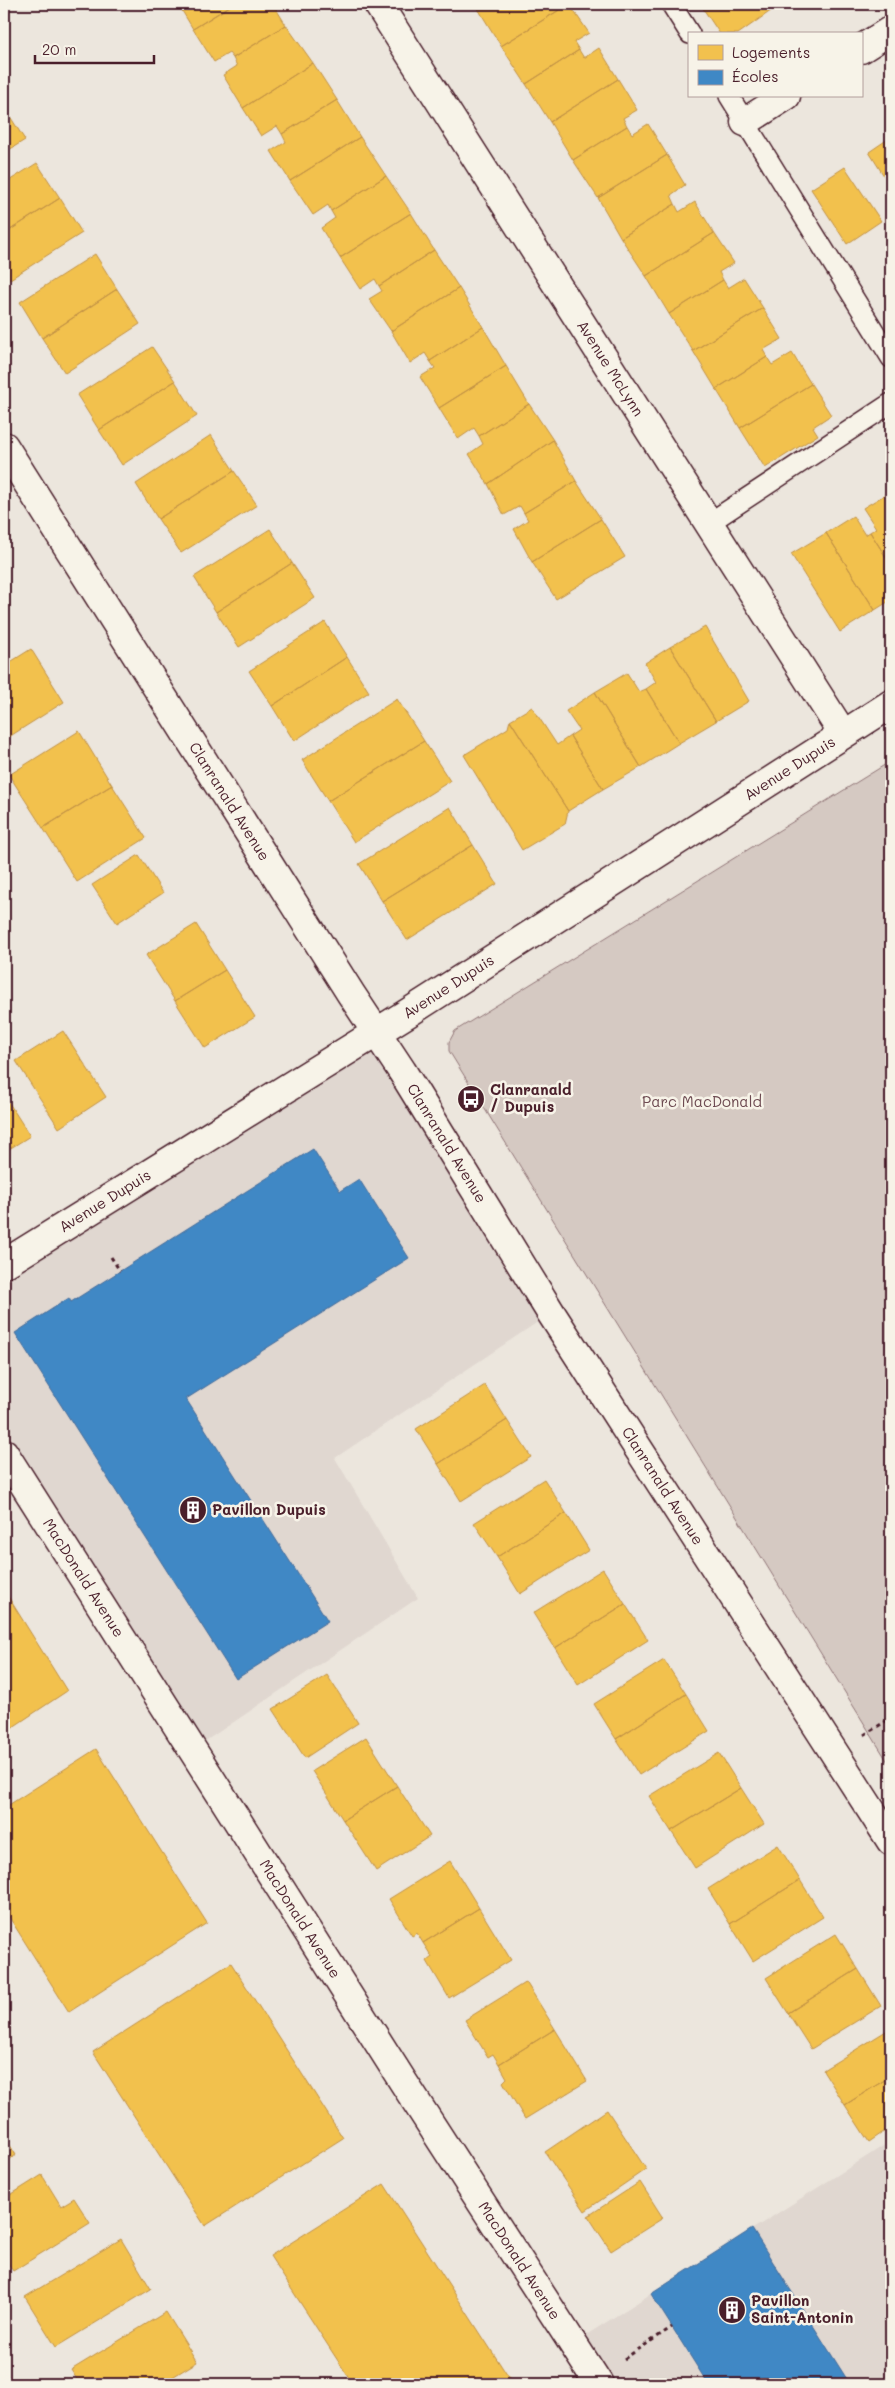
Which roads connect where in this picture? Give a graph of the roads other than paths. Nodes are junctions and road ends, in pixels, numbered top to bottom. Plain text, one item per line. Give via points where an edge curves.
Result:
1 (378, 4) edge
2 (671, 4) edge
3 (891, 30) edge
4 (689, 32) edge
5 (862, 48) edge
6 (730, 98) edge
7 (783, 98) edge
8 (745, 122) junction
9 (891, 358) edge
10 (891, 403) edge
11 (4, 446) edge
12 (709, 523) junction
13 (891, 704) edge
14 (843, 734) junction
15 (376, 1032) junction
16 (4, 1264) edge
17 (4, 1453) edge
18 (891, 1841) edge
19 (598, 2384) edge

1 - 12 street, Avenue McLynn
2 - 4 lane
3 - 5 street
6 - 8 lane
7 - 8 street
8 - 9 lane
10 - 12 lane
11 - 15 street, Clanranald Avenue
12 - 14 street, Avenue McLynn
13 - 14 street, Avenue Dupuis
14 - 15 street, Avenue Dupuis
15 - 16 street, Avenue Dupuis
15 - 18 street, Clanranald Avenue via 551,1313
17 - 19 street, MacDonald Avenue

